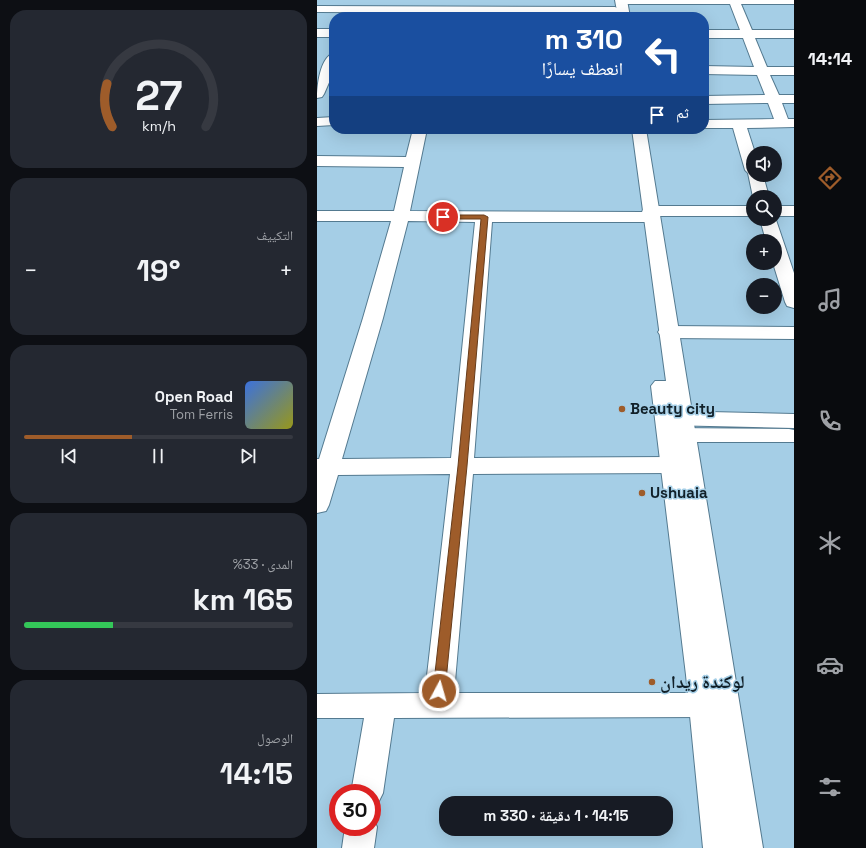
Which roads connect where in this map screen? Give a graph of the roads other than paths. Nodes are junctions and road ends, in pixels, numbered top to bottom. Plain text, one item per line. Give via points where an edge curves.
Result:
1 (734, 0) edge
2 (794, 1) edge
3 (669, 4) edge
4 (617, 6) edge
5 (354, 9) edge
6 (446, 9) edge
7 (317, 10) edge
8 (317, 33) edge
9 (329, 33) edge
10 (709, 34) edge
11 (747, 34) junction
12 (794, 34) edge
13 (329, 60) edge
14 (317, 61) edge
15 (329, 68) edge
16 (709, 70) edge
17 (763, 70) junction
18 (794, 70) edge
19 (329, 89) edge
20 (318, 90) edge
21 (709, 100) edge
22 (773, 100) junction
23 (794, 100) edge
24 (317, 122) edge
25 (329, 122) edge
26 (788, 123) edge
27 (709, 124) edge
28 (739, 124) junction
29 (419, 134) edge
30 (628, 134) edge
31 (639, 134) edge
32 (746, 147) edge
33 (317, 161) edge
34 (414, 162) junction
35 (746, 211) edge
36 (782, 211) edge
37 (794, 212) edge
38 (646, 215) junction
39 (317, 216) edge
40 (402, 217) junction
41 (484, 217) junction
42 (782, 263) edge
43 (794, 302) edge
44 (668, 332) junction
45 (794, 333) edge
46 (794, 421) edge
47 (676, 427) junction
48 (794, 436) edge
49 (673, 465) junction
50 (462, 466) junction
51 (323, 467) edge
52 (317, 505) edge
53 (703, 705) junction
54 (317, 706) edge
55 (381, 706) junction
56 (438, 706) junction
57 (368, 784) edge
58 (360, 836) edge
59 (358, 848) edge
60 (719, 848) edge
61 (747, 848) edge

1 - 2 street
1 - 3 street
1 - 11 street
3 - 4 street
4 - 6 street
5 - 6 street
5 - 7 street
8 - 9 street
10 - 11 street
11 - 12 street
11 - 17 street
13 - 14 street
15 - 20 street
16 - 17 street
17 - 18 street
17 - 22 street
19 - 20 street
21 - 22 street
22 - 23 street
22 - 26 street
24 - 25 street
26 - 28 street
27 - 28 street
28 - 32 street
29 - 34 street
30 - 38 street
31 - 38 street
33 - 34 street
34 - 40 street
35 - 38 street
36 - 37 street
38 - 41 street
38 - 44 street
38 - 47 street
39 - 40 street
40 - 41 street
40 - 51 street via 375,315
41 - 50 street
42 - 43 street
44 - 45 street
44 - 47 street
46 - 47 street
47 - 48 street
47 - 49 street
47 - 61 street
49 - 50 street
49 - 53 street
50 - 51 street
50 - 56 street
51 - 52 street
53 - 56 street
53 - 60 street
54 - 55 street
55 - 56 street
55 - 57 street
58 - 59 street

